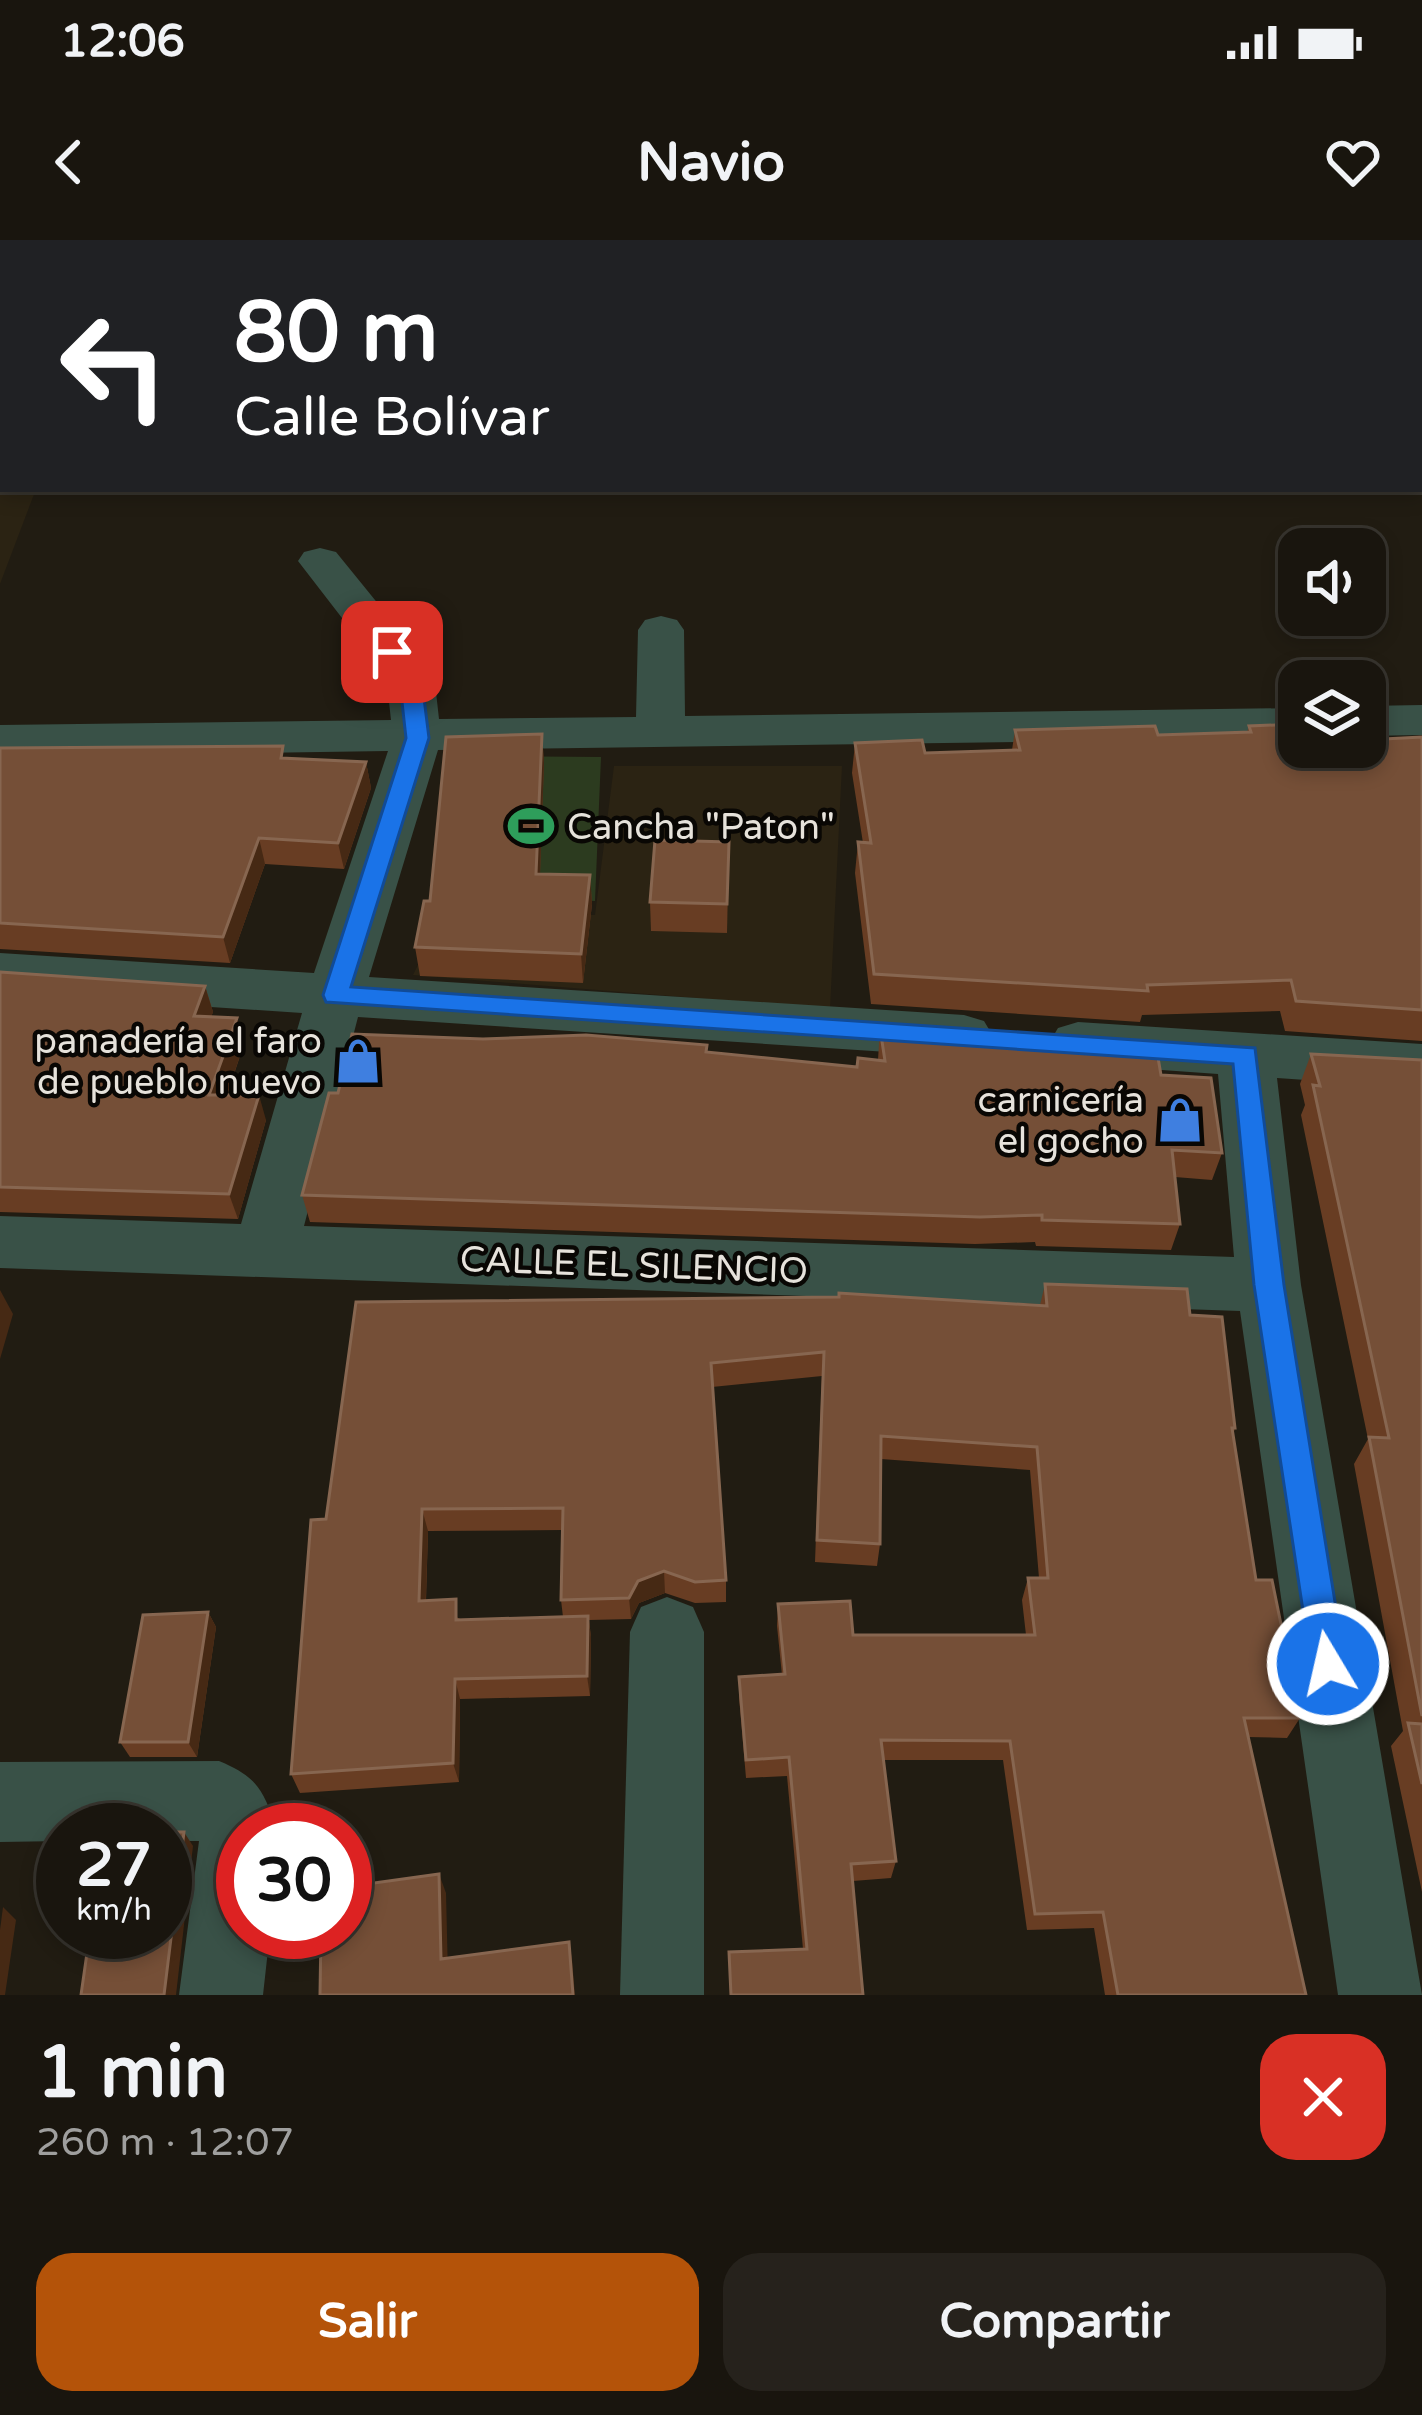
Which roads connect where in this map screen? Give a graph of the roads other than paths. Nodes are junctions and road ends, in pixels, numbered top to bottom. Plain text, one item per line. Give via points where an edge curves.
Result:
1 (320, 561) dead end
2 (661, 630) dead end
3 (1422, 720) edge
4 (1386, 721) edge
5 (1278, 723) edge
6 (661, 735) junction
7 (417, 738) junction
8 (0, 741) edge
9 (0, 973) edge
10 (335, 995) junction
11 (1246, 1054) junction
12 (1422, 1066) edge
13 (0, 1242) edge
14 (265, 1252) junction
15 (1269, 1285) junction
16 (667, 1633) dead end
17 (0, 1802) edge
18 (221, 1995) edge
19 (662, 1995) edge
20 (1380, 1995) edge

1 - 7 street via 410,674
2 - 6 street
3 - 4 street
5 - 6 street
6 - 7 street
7 - 8 street
7 - 10 street
9 - 10 street
10 - 11 street
10 - 14 street
11 - 12 street
11 - 15 street
13 - 14 street, CALLE EL SILENCIO
14 - 15 street, CALLE EL SILENCIO
15 - 20 street
16 - 19 street
17 - 18 street via 188,1798 218,1802 232,1814 240,1834

